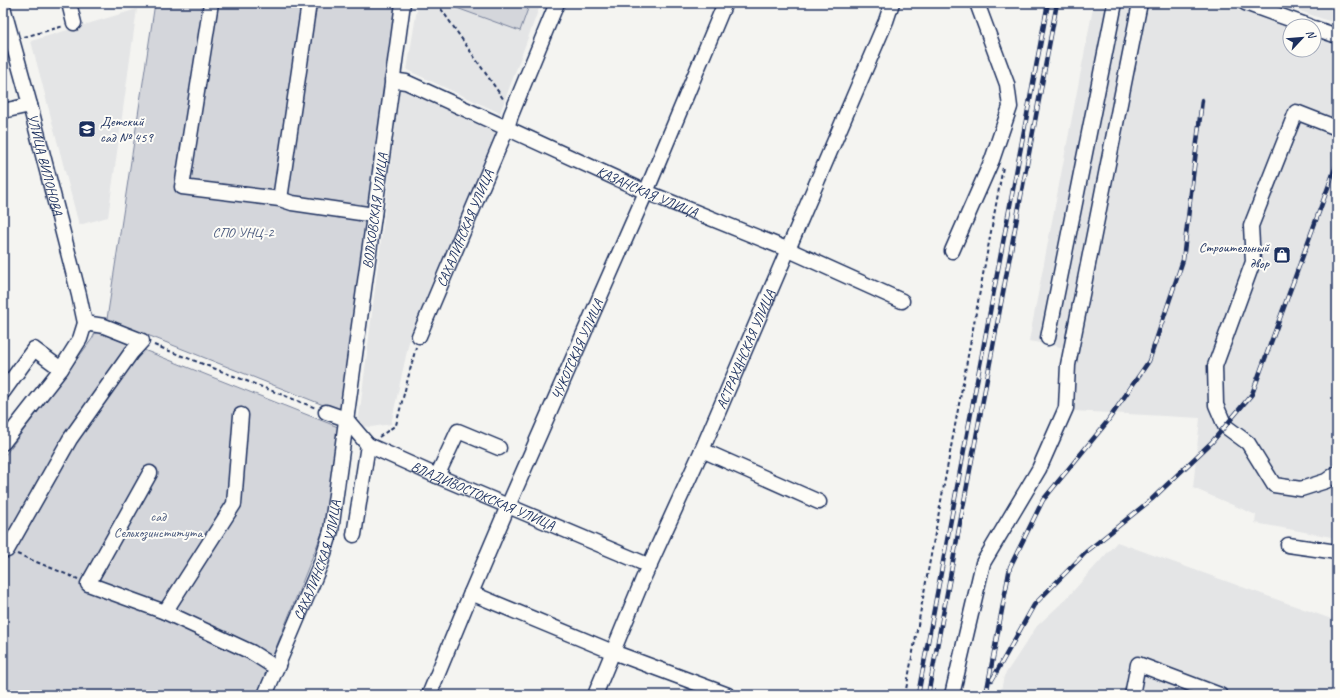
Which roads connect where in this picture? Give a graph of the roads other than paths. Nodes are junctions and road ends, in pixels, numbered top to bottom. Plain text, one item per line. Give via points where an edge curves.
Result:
1 (68, 3) edge
2 (211, 3) edge
3 (309, 3) edge
4 (403, 3) edge
5 (557, 3) edge
6 (725, 3) edge
7 (892, 3) edge
8 (977, 3) edge
9 (1115, 3) edge
10 (1140, 3) edge
11 (1245, 3) edge
12 (3, 7) edge
13 (1286, 18) edge
14 (74, 23) road end
15 (1322, 31) edge
16 (1337, 36) edge
17 (392, 80) junction
18 (30, 105) junction
19 (3, 112) edge
20 (509, 122) junction
21 (1337, 128) edge
22 (646, 192) junction
23 (280, 199) junction
24 (374, 215) junction
25 (789, 250) junction
26 (952, 252) dead end
27 (902, 301) dead end
28 (85, 323) junction
29 (419, 336) road end
30 (1048, 338) dead end
31 (61, 369) junction
32 (3, 392) edge
33 (326, 412) road end
34 (241, 415) dead end
35 (346, 420) junction
36 (3, 443) edge
37 (368, 445) junction
38 (499, 448) dead end
39 (702, 450) junction
40 (150, 473) dead end
41 (1337, 473) edge
42 (437, 476) junction
43 (819, 502) dead end
44 (508, 506) junction
45 (354, 535) dead end
46 (1288, 545) dead end
47 (7, 550) road end
48 (1337, 552) edge
49 (650, 566) junction
50 (471, 593) junction
51 (165, 612) junction
52 (613, 652) junction
53 (278, 666) junction
54 (265, 695) edge
55 (429, 695) edge
56 (595, 695) edge
57 (728, 695) edge
58 (952, 695) edge
59 (1132, 695) edge
60 (1220, 695) edge

1 - 14 street
2 - 23 street via 182,187
3 - 23 street
4 - 17 street, ВОЛХОВСКАЯ УЛИЦА
5 - 20 street, САХАЛИНСКАЯ УЛИЦА
6 - 22 street, ЧУКОТСКАЯ УЛИЦА
7 - 25 street, АСТРАХАНСКАЯ УЛИЦА
8 - 26 street via 1007,84 1010,107 992,160
9 - 30 street
10 - 58 street via 1068,365 1066,408 1039,469 983,563
11 - 13 street
12 - 18 street, УЛИЦА ВИЛОНОВА
15 - 16 street
17 - 20 street, КАЗАНСКАЯ УЛИЦА via 406,82
17 - 24 street, ВОЛХОВСКАЯ УЛИЦА
18 - 19 street
18 - 28 street, УЛИЦА ВИЛОНОВА
20 - 22 street, КАЗАНСКАЯ УЛИЦА
20 - 29 street, САХАЛИНСКАЯ УЛИЦА
21 - 41 street via 1296,112 1251,226 1253,262 1215,366 1216,406 1225,426 1248,443 1274,485 1301,489 1326,481
22 - 25 street, КАЗАНСКАЯ УЛИЦА
22 - 44 street, ЧУКОТСКАЯ УЛИЦА
23 - 24 street
24 - 35 street, ВОЛХОВСКАЯ УЛИЦА
25 - 27 street, КАЗАНСКАЯ УЛИЦА
25 - 39 street, АСТРАХАНСКАЯ УЛИЦА
28 - 31 street via 80,340
28 - 47 street via 104,326 142,341 70,439
31 - 32 street via 34,349
31 - 36 street
33 - 35 street, ВЛАДИВОСТОКСКАЯ УЛИЦА
34 - 51 street via 234,504
35 - 37 street, ВЛАДИВОСТОКСКАЯ УЛИЦА
35 - 53 street, САХАЛИНСКАЯ УЛИЦА via 331,531 321,563
37 - 42 street, ВЛАДИВОСТОКСКАЯ УЛИЦА
37 - 45 street
38 - 42 street via 458,431
39 - 43 street
39 - 49 street, АСТРАХАНСКАЯ УЛИЦА
40 - 51 street via 88,584
42 - 44 street, ВЛАДИВОСТОКСКАЯ УЛИЦА
44 - 49 street, ВЛАДИВОСТОКСКАЯ УЛИЦА
44 - 50 street, ЧУКОТСКАЯ УЛИЦА
46 - 48 street
49 - 52 street, АСТРАХАНСКАЯ УЛИЦА
50 - 52 street
50 - 55 street, ЧУКОТСКАЯ УЛИЦА
51 - 53 street
52 - 56 street, АСТРАХАНСКАЯ УЛИЦА
52 - 57 street
53 - 54 street, САХАЛИНСКАЯ УЛИЦА
59 - 60 street via 1138,664

